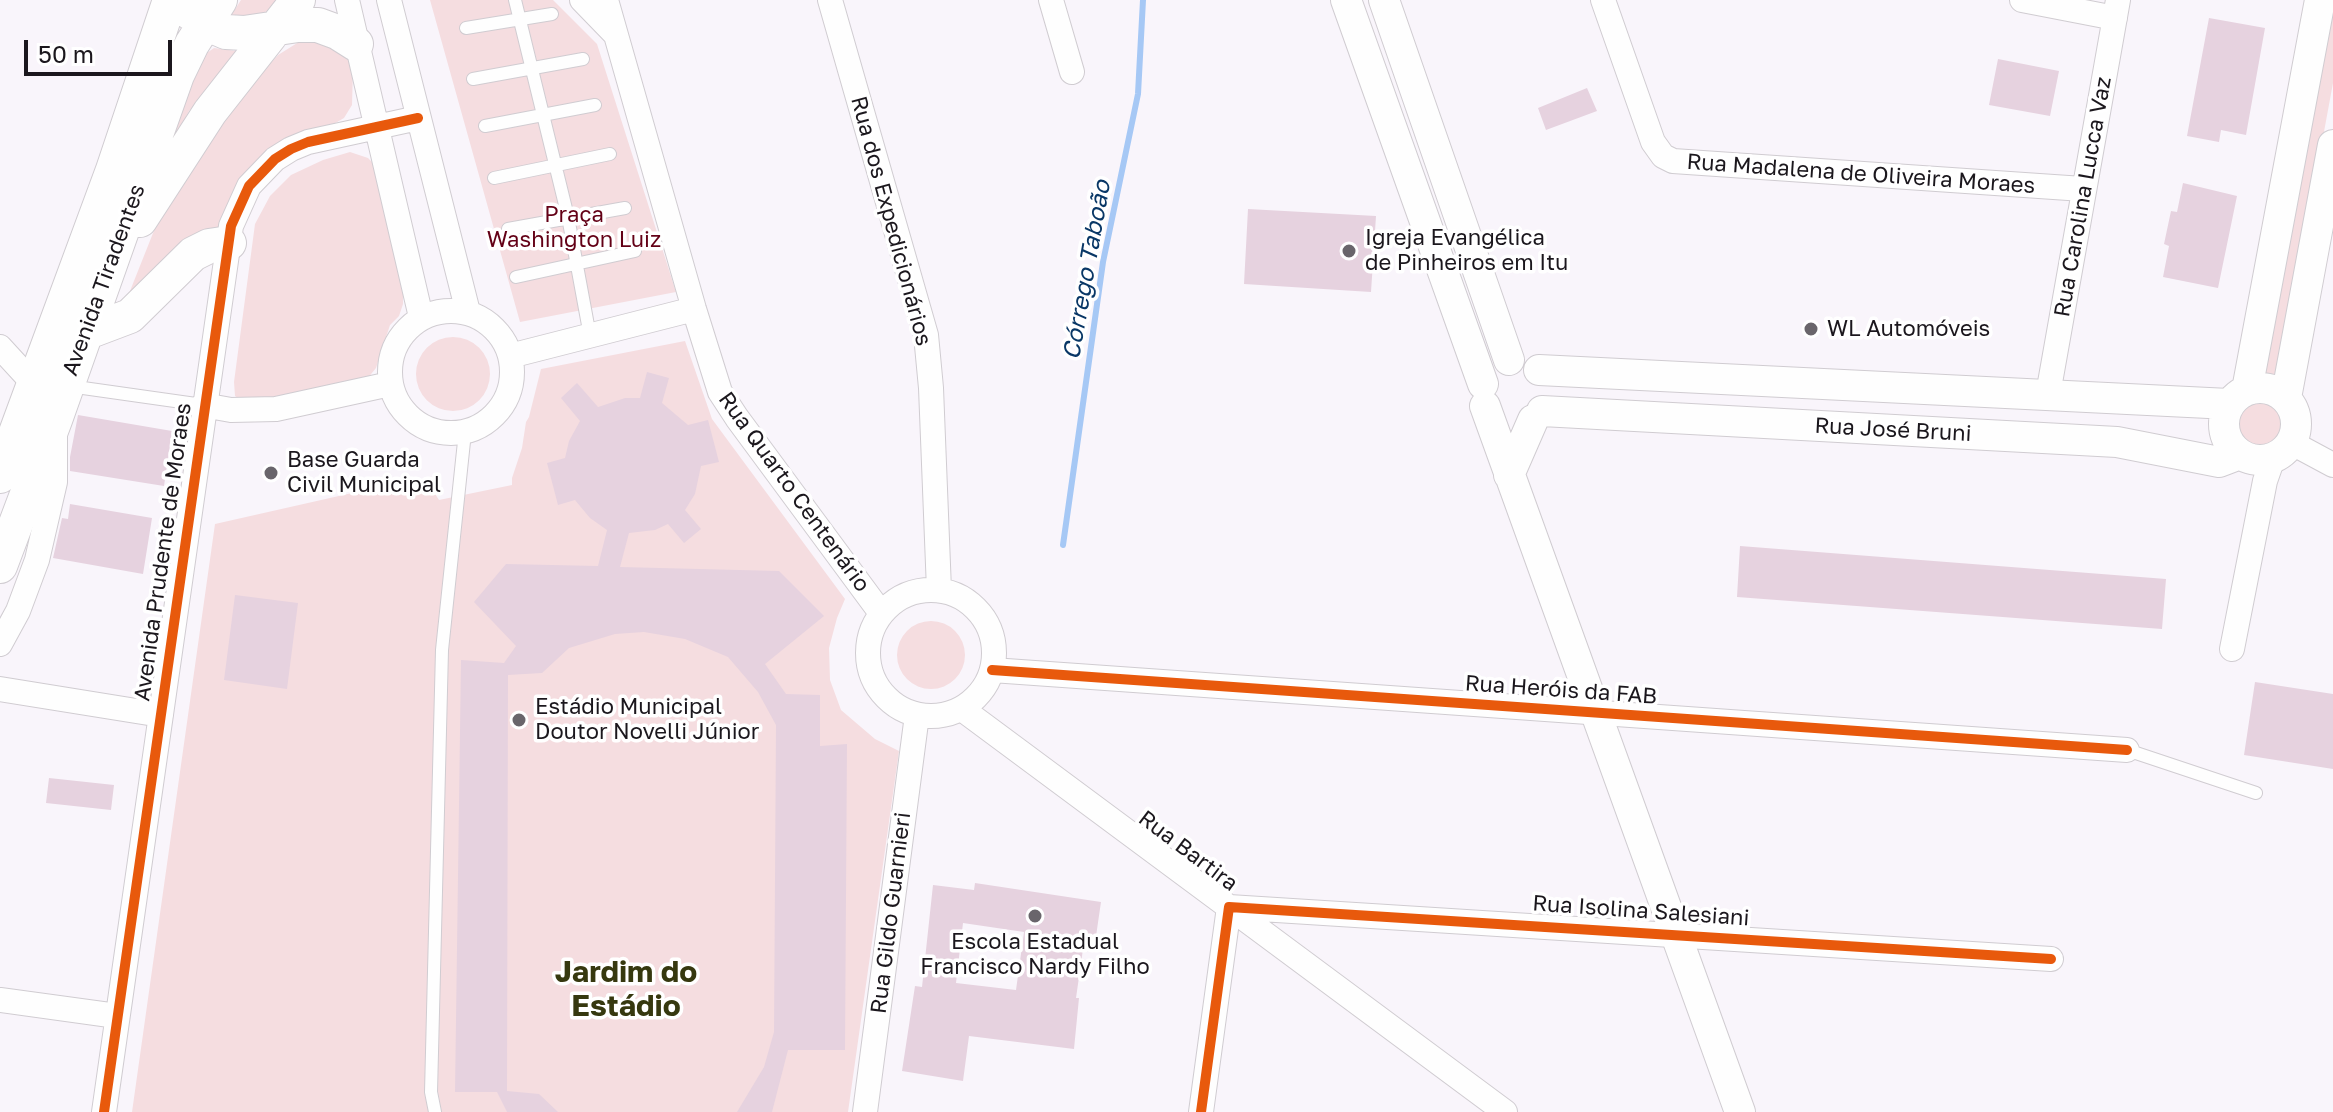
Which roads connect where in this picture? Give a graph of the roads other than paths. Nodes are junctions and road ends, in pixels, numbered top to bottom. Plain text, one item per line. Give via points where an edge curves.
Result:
1 (170, 0) edge
2 (298, 0) edge
3 (347, 0) edge
4 (389, 0) edge
5 (515, 0) edge
6 (582, 0) edge
7 (606, 0) edge
8 (830, 0) edge
9 (1051, 0) edge
10 (1346, 0) edge
11 (1384, 0) edge
12 (1603, 0) edge
13 (2022, 0) edge
14 (2320, 0) edge
15 (202, 8) edge
16 (2116, 9) edge
17 (552, 14) dead end
18 (519, 19) junction
19 (277, 28) junction
20 (466, 28) dead end
21 (617, 36) junction
22 (356, 44) junction
23 (583, 59) dead end
24 (531, 68) junction
25 (1072, 72) dead end
26 (473, 79) dead end
27 (595, 105) dead end
28 (542, 114) junction
29 (418, 118) junction
30 (376, 126) junction
31 (485, 126) dead end
32 (2333, 145) edge
33 (610, 154) dead end
34 (555, 165) junction
35 (494, 178) dead end
36 (2083, 189) junction
37 (625, 208) dead end
38 (568, 217) junction
39 (508, 229) dead end
40 (229, 243) junction
41 (635, 251) dead end
42 (577, 263) junction
43 (516, 277) dead end
44 (105, 279) junction
45 (694, 309) junction
46 (468, 312) junction
47 (421, 317) junction
48 (85, 333) junction
49 (590, 336) junction
50 (0, 347) edge
51 (510, 356) junction
52 (1509, 360) junction
53 (1539, 370) junction
54 (50, 384) junction
55 (390, 384) junction
56 (2048, 394) junction
57 (1484, 395) junction
58 (2238, 397) junction
59 (2286, 398) junction
60 (203, 405) junction
61 (1538, 415) junction
62 (55, 420) junction
63 (465, 432) junction
64 (2282, 451) junction
65 (2240, 454) junction
66 (2333, 465) edge
67 (1509, 475) junction
68 (0, 476) edge
69 (0, 566) edge
70 (939, 590) junction
71 (881, 613) junction
72 (0, 644) edge
73 (2232, 649) dead end
74 (992, 670) junction
75 (0, 689) edge
76 (962, 709) junction
77 (1597, 713) junction
78 (161, 715) junction
79 (917, 715) junction
80 (2127, 750) joint
81 (2256, 793) dead end
82 (1229, 907) junction
83 (1676, 933) junction
84 (2051, 959) dead end
85 (0, 1000) edge
86 (117, 1016) junction
87 (104, 1112) edge
88 (435, 1112) edge
89 (865, 1112) edge
90 (1201, 1112) edge
91 (1505, 1112) edge
92 (1740, 1112) edge

1 - 54 main road, Avenida Tiradentes
2 - 19 main road
3 - 22 street
4 - 29 street
5 - 18 lane
6 - 21 street
7 - 21 street, Rua Quarto Centenário
8 - 70 street, Rua dos Expedicionários via 926,335
9 - 25 street
10 - 57 street
11 - 52 street
12 - 36 street, Rua Madalena de Oliveira Moraes via 1653,142 1673,161
13 - 16 street
14 - 58 street
15 - 19 main road via 226,32
15 - 44 main road, Avenida Tiradentes
16 - 36 street, Rua Carolina Lucca Vaz
17 - 18 lane
18 - 20 lane
18 - 24 lane
19 - 22 main road via 318,25
19 - 44 main road via 210,112
21 - 45 street, Rua Quarto Centenário
22 - 30 street
23 - 24 lane
24 - 26 lane
24 - 28 lane
27 - 28 lane
28 - 31 lane
28 - 34 lane
29 - 30 street, Avenida Prudente de Moraes
29 - 46 street
30 - 40 street, Avenida Prudente de Moraes via 308,142 275,159 242,196
30 - 47 street
32 - 59 street
33 - 34 lane
34 - 35 lane
34 - 38 lane
36 - 56 street, Rua Carolina Lucca Vaz
37 - 38 lane
38 - 39 lane
38 - 42 lane
40 - 48 main road via 193,254 130,316
40 - 60 street, Avenida Prudente de Moraes
41 - 42 lane
42 - 43 lane
42 - 49 lane
44 - 48 main road, Avenida Tiradentes
45 - 49 street
45 - 71 street, Rua Quarto Centenário via 720,392
46 - 47 street via 444,310
46 - 51 street via 502,337
47 - 55 street via 395,345
48 - 54 main road, Avenida Tiradentes
49 - 51 street
50 - 54 street
51 - 63 street via 513,376 503,403 483,424
52 - 53 street
52 - 57 street via 1489,373
53 - 56 street, Rua José Bruni
53 - 61 street via 1548,390
54 - 60 lane
54 - 62 main road, Avenida Tiradentes
54 - 68 main road, Avenida Tiradentes
55 - 60 street via 276,409
55 - 63 street via 409,418 445,433
56 - 58 street, Rua José Bruni
57 - 61 street via 1491,415 1511,425
57 - 67 street
58 - 59 street via 2267,389
58 - 65 street via 2224,417 2230,444
59 - 64 street via 2297,420
60 - 78 street, Avenida Prudente de Moraes
61 - 65 street, Rua José Bruni via 2117,442 2219,462
61 - 67 street
62 - 69 main road, Avenida Tiradentes
62 - 72 street via 49,516 18,611
63 - 88 lane via 442,650 431,1092
64 - 65 street via 2262,461
64 - 66 street
64 - 73 street via 2265,481
67 - 77 street
70 - 71 street via 907,594
70 - 74 street via 968,601 980,612 993,639
71 - 79 street via 872,629 869,665 892,702
74 - 76 street via 981,692
74 - 77 street, Rua Heróis da FAB
75 - 78 street
76 - 79 street
76 - 82 street, Rua Bartira
77 - 80 street, Rua Heróis da FAB
77 - 83 street
78 - 86 street, Avenida Prudente de Moraes
79 - 89 street, Rua Gildo Guarnieri
80 - 81 lane
82 - 83 street, Rua Isolina Salesiani
82 - 90 street
82 - 91 street, Rua Bartira
83 - 84 street, Rua Isolina Salesiani
83 - 92 street
85 - 86 street
86 - 87 street, Avenida Prudente de Moraes

